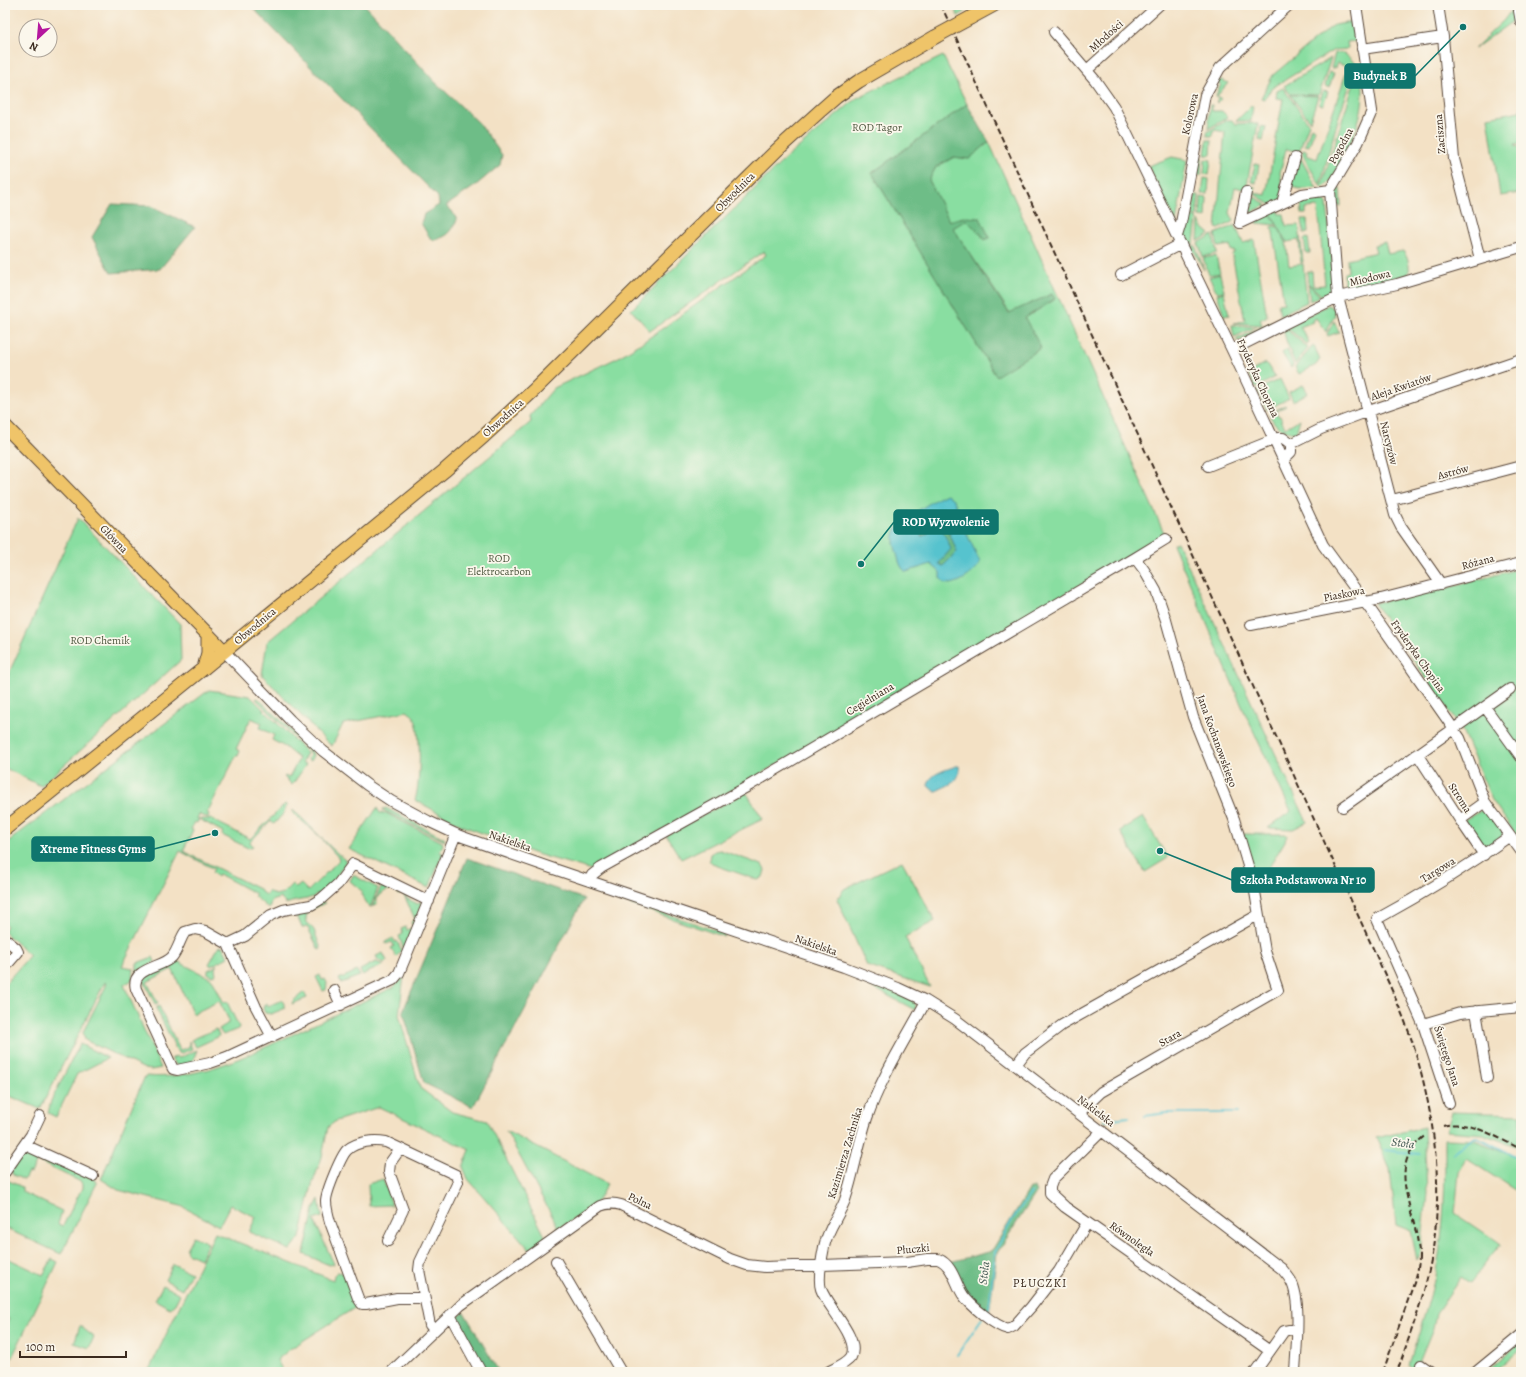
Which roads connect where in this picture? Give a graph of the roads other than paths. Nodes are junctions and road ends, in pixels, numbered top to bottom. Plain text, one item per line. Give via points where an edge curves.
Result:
1 (994, 5) edge
2 (1159, 5) edge
3 (1289, 5) edge
4 (1356, 5) edge
5 (1438, 5) edge
6 (1521, 6) edge
7 (1521, 22) edge
8 (1054, 32) dead end
9 (1443, 37) junction
10 (1362, 50) junction
11 (1087, 70) junction
12 (1295, 158) dead end
13 (1330, 190) junction
14 (1246, 192) dead end
15 (1282, 203) junction
16 (1179, 240) junction
17 (1521, 247) edge
18 (1480, 259) junction
19 (1121, 275) dead end
20 (1338, 298) junction
21 (1232, 350) junction
22 (1521, 359) edge
23 (1369, 411) junction
24 (5, 426) edge
25 (1273, 439) junction
26 (1291, 444) junction
27 (1283, 460) junction
28 (1208, 466) dead end
29 (1521, 466) edge
30 (1392, 500) junction
31 (1166, 539) dead end
32 (1135, 558) junction
33 (1521, 563) edge
34 (1441, 584) junction
35 (1364, 602) junction
36 (1251, 625) dead end
37 (208, 634) junction
38 (224, 651) junction
39 (204, 668) junction
40 (1510, 689) dead end
41 (1485, 706) junction
42 (1453, 728) junction
43 (1417, 754) junction
44 (1521, 757) edge
45 (1485, 802) junction
46 (1343, 807) dead end
47 (1460, 820) junction
48 (5, 829) edge
49 (456, 834) junction
50 (1510, 836) junction
51 (1521, 851) edge
52 (1484, 855) junction
53 (589, 881) junction
54 (429, 901) junction
55 (1258, 915) junction
56 (5, 939) edge
57 (228, 944) junction
58 (5, 967) edge
59 (334, 990) dead end
60 (1278, 990) joint
61 (926, 1001) junction
62 (341, 1005) junction
63 (1521, 1007) edge
64 (1476, 1011) junction
65 (1424, 1024) junction
66 (272, 1037) junction
67 (1016, 1065) junction
68 (1487, 1078) dead end
69 (1449, 1103) dead end
70 (1079, 1113) junction
71 (40, 1116) dead end
72 (1102, 1130) junction
73 (25, 1145) junction
74 (400, 1149) junction
75 (6, 1169) edge
76 (93, 1176) dead end
77 (1087, 1223) junction
78 (388, 1241) dead end
79 (556, 1261) dead end
80 (822, 1265) junction
81 (424, 1298) junction
82 (450, 1315) junction
83 (1296, 1328) junction
84 (434, 1330) junction
85 (1521, 1335) edge
86 (1270, 1351) junction
87 (1421, 1365) dead end
88 (391, 1372) edge
89 (481, 1372) edge
90 (622, 1372) edge
91 (828, 1372) edge
92 (1255, 1372) edge
93 (1295, 1372) edge
94 (1431, 1372) edge
95 (1476, 1372) edge

1 - 38 main road, Obwodnica, bridge via 859,81 836,97 777,150 495,426 444,471
2 - 11 street, Młodości
3 - 16 street, Kolorowa via 1220,68 1205,95
4 - 10 street, Pogodna
5 - 9 street, Zaciszna
6 - 7 street
8 - 11 street, Fryderyka Chopina
9 - 10 street
9 - 18 street, Zaciszna via 1454,160
10 - 13 street, Pogodna via 1372,111 1358,143
11 - 16 street, Fryderyka Chopina via 1114,107
12 - 15 street
13 - 15 street via 1302,194
13 - 20 street
14 - 15 street via 1240,223
16 - 19 street
16 - 21 street, Fryderyka Chopina
17 - 18 street, Miodowa
18 - 20 street, Miodowa via 1397,284
20 - 21 street, Miodowa
20 - 23 street, Narcyzów
21 - 25 street, Fryderyka Chopina
22 - 23 street, Aleja Kwiatów
23 - 26 street, Aleja Kwiatów via 1321,429
23 - 30 street, Narcyzów
24 - 37 main road, Główna
25 - 26 street via 1283,438
25 - 27 street, Fryderyka Chopina
25 - 28 street
26 - 27 street via 1291,452
27 - 35 street, Fryderyka Chopina via 1323,545
29 - 30 street, Astrów
30 - 34 street, Narcyzów via 1401,527
31 - 32 street, Cegielniana
32 - 53 street, Cegielniana via 745,788 601,868
32 - 55 street, Jana Kochanowskiego via 1156,591 1164,613 1193,717 1234,819 1254,886
33 - 34 street, Różana
34 - 35 street, Piaskowa
35 - 36 street, Piaskowa
35 - 42 street, Fryderyka Chopina
37 - 38 main road, Główna
37 - 39 main road via 208,653
38 - 39 main road, Obwodnica
38 - 49 street, Nakielska via 308,737 350,772 402,807
39 - 48 main road, Obwodnica
40 - 41 street
41 - 42 street
41 - 44 street
42 - 43 street
42 - 45 street, Fryderyka Chopina via 1460,738
43 - 46 street
43 - 47 street, Stroma
45 - 47 street
45 - 50 street, Fryderyka Chopina
47 - 52 street, Stroma
49 - 53 street, Nakielska
49 - 54 street
50 - 51 street, Fryderyka Chopina
50 - 52 street, Targowa
52 - 65 street, Targowa via 1433,888 1377,919
53 - 61 street, Nakielska via 844,967
54 - 57 street via 352,864 338,884 321,899 311,905 271,915 246,936
54 - 62 street via 399,973 393,980
55 - 60 street, Jana Kochanowskiego via 1265,950
55 - 67 street via 1062,1025 1025,1054
56 - 58 street via 18,952
57 - 66 street
57 - 66 street via 205,931 195,928 188,930 171,957 142,972 136,979 136,989 173,1069 188,1068 227,1057
59 - 62 street
60 - 70 street, Stara via 1100,1092
61 - 67 street, Nakielska via 955,1019
61 - 80 street, Kazimierza Zachnika via 872,1106 844,1200 826,1236
62 - 66 street
63 - 64 street, Świętego Jana
64 - 65 street, Świętego Jana
64 - 68 street
65 - 69 street, Świętego Jana
67 - 70 street, Nakielska
70 - 72 street, Nakielska
71 - 73 street
72 - 77 street, Równoległa via 1054,1179 1050,1189 1055,1199
72 - 83 street, Nakielska via 1282,1269 1294,1289
73 - 75 street
73 - 76 street
74 - 78 street via 390,1163 389,1172 403,1210
74 - 81 street via 456,1175 458,1182 420,1262
74 - 81 street via 375,1140 347,1150 327,1194 326,1211 362,1304 397,1298
77 - 80 street, Płuczki via 1059,1271 1031,1307 1008,1329 967,1300 946,1264 938,1259
77 - 86 street, Równoległa
79 - 90 street
80 - 82 street, Polna via 765,1267 744,1264 621,1205 607,1203
80 - 91 street, Kazimierza Zachnika via 821,1289 853,1346 849,1359
81 - 84 street via 430,1325
82 - 84 street, Polna
82 - 89 street
83 - 86 street via 1284,1331
83 - 93 street, Nakielska
84 - 88 street, Polna
85 - 95 street
86 - 92 street
87 - 94 street

